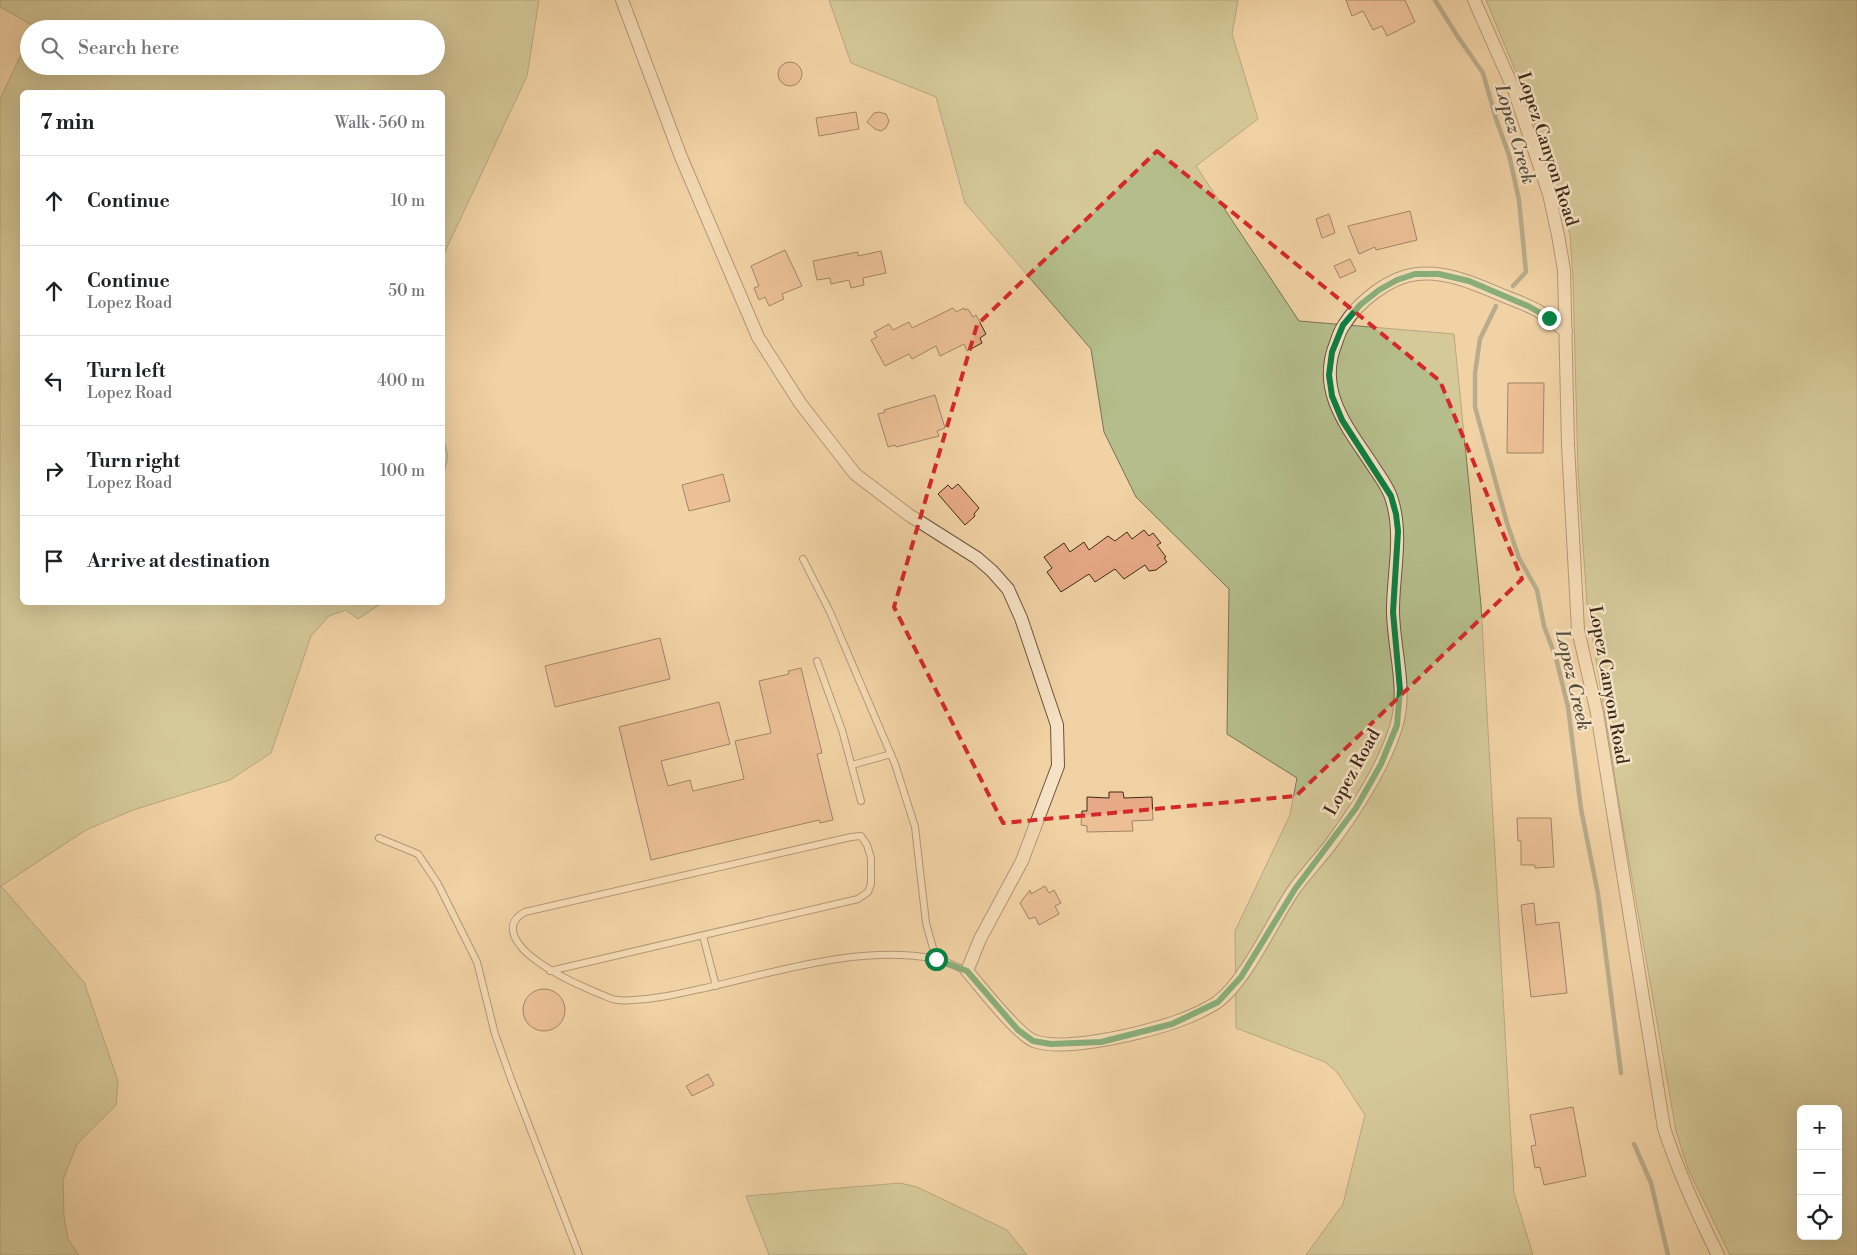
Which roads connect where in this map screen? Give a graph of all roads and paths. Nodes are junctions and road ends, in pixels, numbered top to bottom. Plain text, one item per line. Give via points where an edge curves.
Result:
1 (622, 0) edge
2 (1474, 0) edge
3 (1566, 331) junction
4 (803, 559) dead end
5 (817, 661) dead end
6 (891, 754) junction
7 (852, 765) junction
8 (862, 801) dead end
9 (378, 838) dead end
10 (703, 936) junction
11 (936, 959) junction
12 (550, 971) junction
13 (967, 971) junction
14 (716, 986) junction
15 (579, 1255) edge
16 (1718, 1255) edge

1 - 13 street via 680,157 758,337 800,404 855,474 992,571 1008,589 1021,618 1058,725 1058,766 1022,861
2 - 3 street, Lopez Canyon Road via 1514,90 1549,194 1564,270
3 - 13 street, Lopez Road via 1528,306 1469,281 1439,274 1415,274 1397,280 1360,305 1343,325 1332,352 1329,375 1332,396 1342,420 1391,496 1396,514 1398,531 1393,612 1400,690 1397,725 1381,764 1356,808 1295,889 1241,977 1218,1002 1172,1024 1101,1042 1051,1044 1033,1041 1018,1030
3 - 16 street, Lopez Canyon Road via 1568,445 1578,630 1597,713 1664,1128 1690,1198
4 - 6 lane via 830,612
5 - 7 lane
6 - 7 lane
6 - 11 lane via 915,827 926,923
7 - 8 lane
9 - 15 lane via 418,854 438,884 477,962 504,1061
10 - 12 lane
10 - 12 lane via 858,900 868,892 871,884 871,858 867,845 861,836 851,836 525,912 516,917 513,924 517,942
10 - 14 lane
11 - 13 lane
11 - 14 lane via 896,955 828,960
12 - 14 lane via 618,1000 660,998

